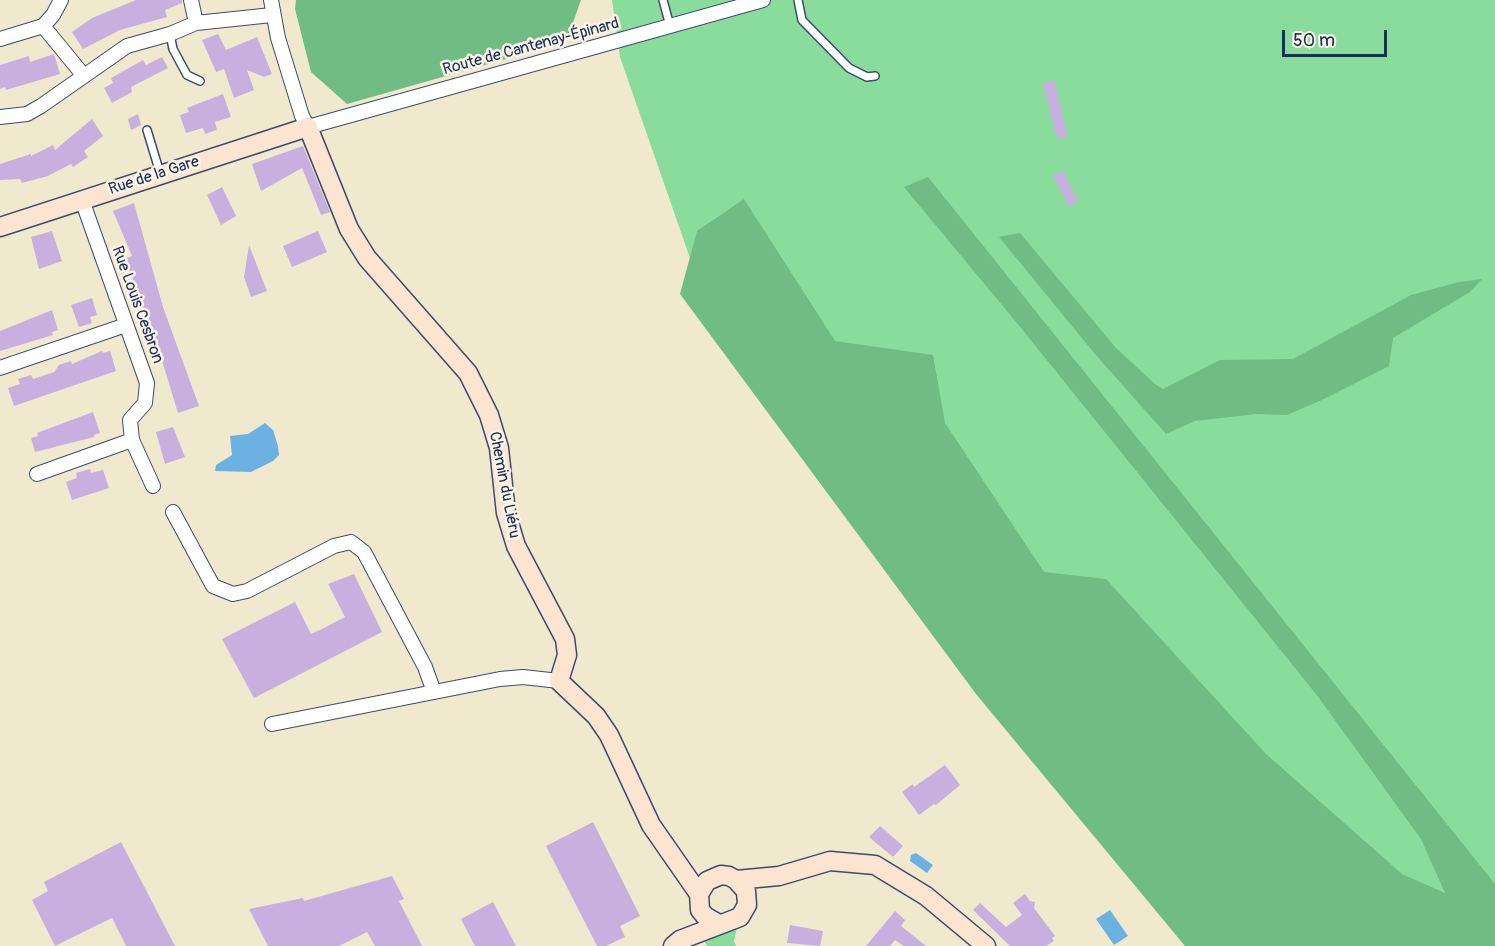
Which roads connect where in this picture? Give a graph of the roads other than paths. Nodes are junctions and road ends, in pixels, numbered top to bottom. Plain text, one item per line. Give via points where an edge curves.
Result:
1 (61, 0) edge
2 (191, 0) edge
3 (271, 0) edge
4 (663, 0) edge
5 (763, 0) edge
6 (798, 0) edge
7 (272, 15) junction
8 (196, 22) junction
9 (43, 26) junction
10 (670, 26) junction
11 (170, 34) junction
12 (0, 39) edge
13 (84, 76) junction
14 (875, 76) dead end
15 (200, 81) dead end
16 (0, 117) edge
17 (308, 127) junction
18 (147, 130) dead end
19 (160, 173) junction
20 (82, 200) junction
21 (0, 227) edge
22 (126, 325) junction
23 (0, 368) edge
24 (132, 440) junction
25 (37, 474) dead end
26 (153, 486) dead end
27 (173, 512) dead end
28 (559, 681) junction
29 (434, 692) junction
30 (272, 724) dead end
31 (669, 850) junction
32 (779, 876) junction
33 (714, 877) junction
34 (736, 879) junction
35 (699, 898) junction
36 (747, 905) junction
37 (719, 924) junction
38 (677, 943) edge
39 (986, 946) edge

1 - 9 street
2 - 8 street
3 - 7 street
4 - 10 lane
5 - 10 street, Route de Cantenay-Épinard
6 - 14 lane via 801,20 849,68 867,77
7 - 8 street
7 - 17 street
8 - 11 street
9 - 12 street
9 - 13 street
10 - 17 street, Route de Cantenay-Épinard
11 - 13 street via 127,46
11 - 15 lane via 187,75
13 - 16 street via 27,114
17 - 19 street, Rue de la Gare
17 - 28 street, Chemin du Liéru via 350,229 367,258 468,373 489,415 499,448 506,513 516,546 566,639 567,655
18 - 19 lane
19 - 20 street, Rue de la Gare
20 - 21 street, Rue de la Gare
20 - 22 street, Rue Louis Cesbron
22 - 23 street
22 - 24 street, Rue Louis Cesbron via 147,383 145,403 130,420
24 - 25 street
24 - 26 street
27 - 29 street via 213,586 233,594 247,591 334,546 351,542 364,552
28 - 29 street via 500,679
28 - 31 street via 596,716 609,735 651,825
29 - 30 street
31 - 33 street
31 - 35 street
32 - 34 street
32 - 36 street
32 - 39 street via 830,861 875,865 926,896
33 - 34 street
33 - 35 street via 702,887
34 - 36 street via 746,891
35 - 37 street via 705,916
35 - 38 street
36 - 37 street via 735,921
37 - 38 street

